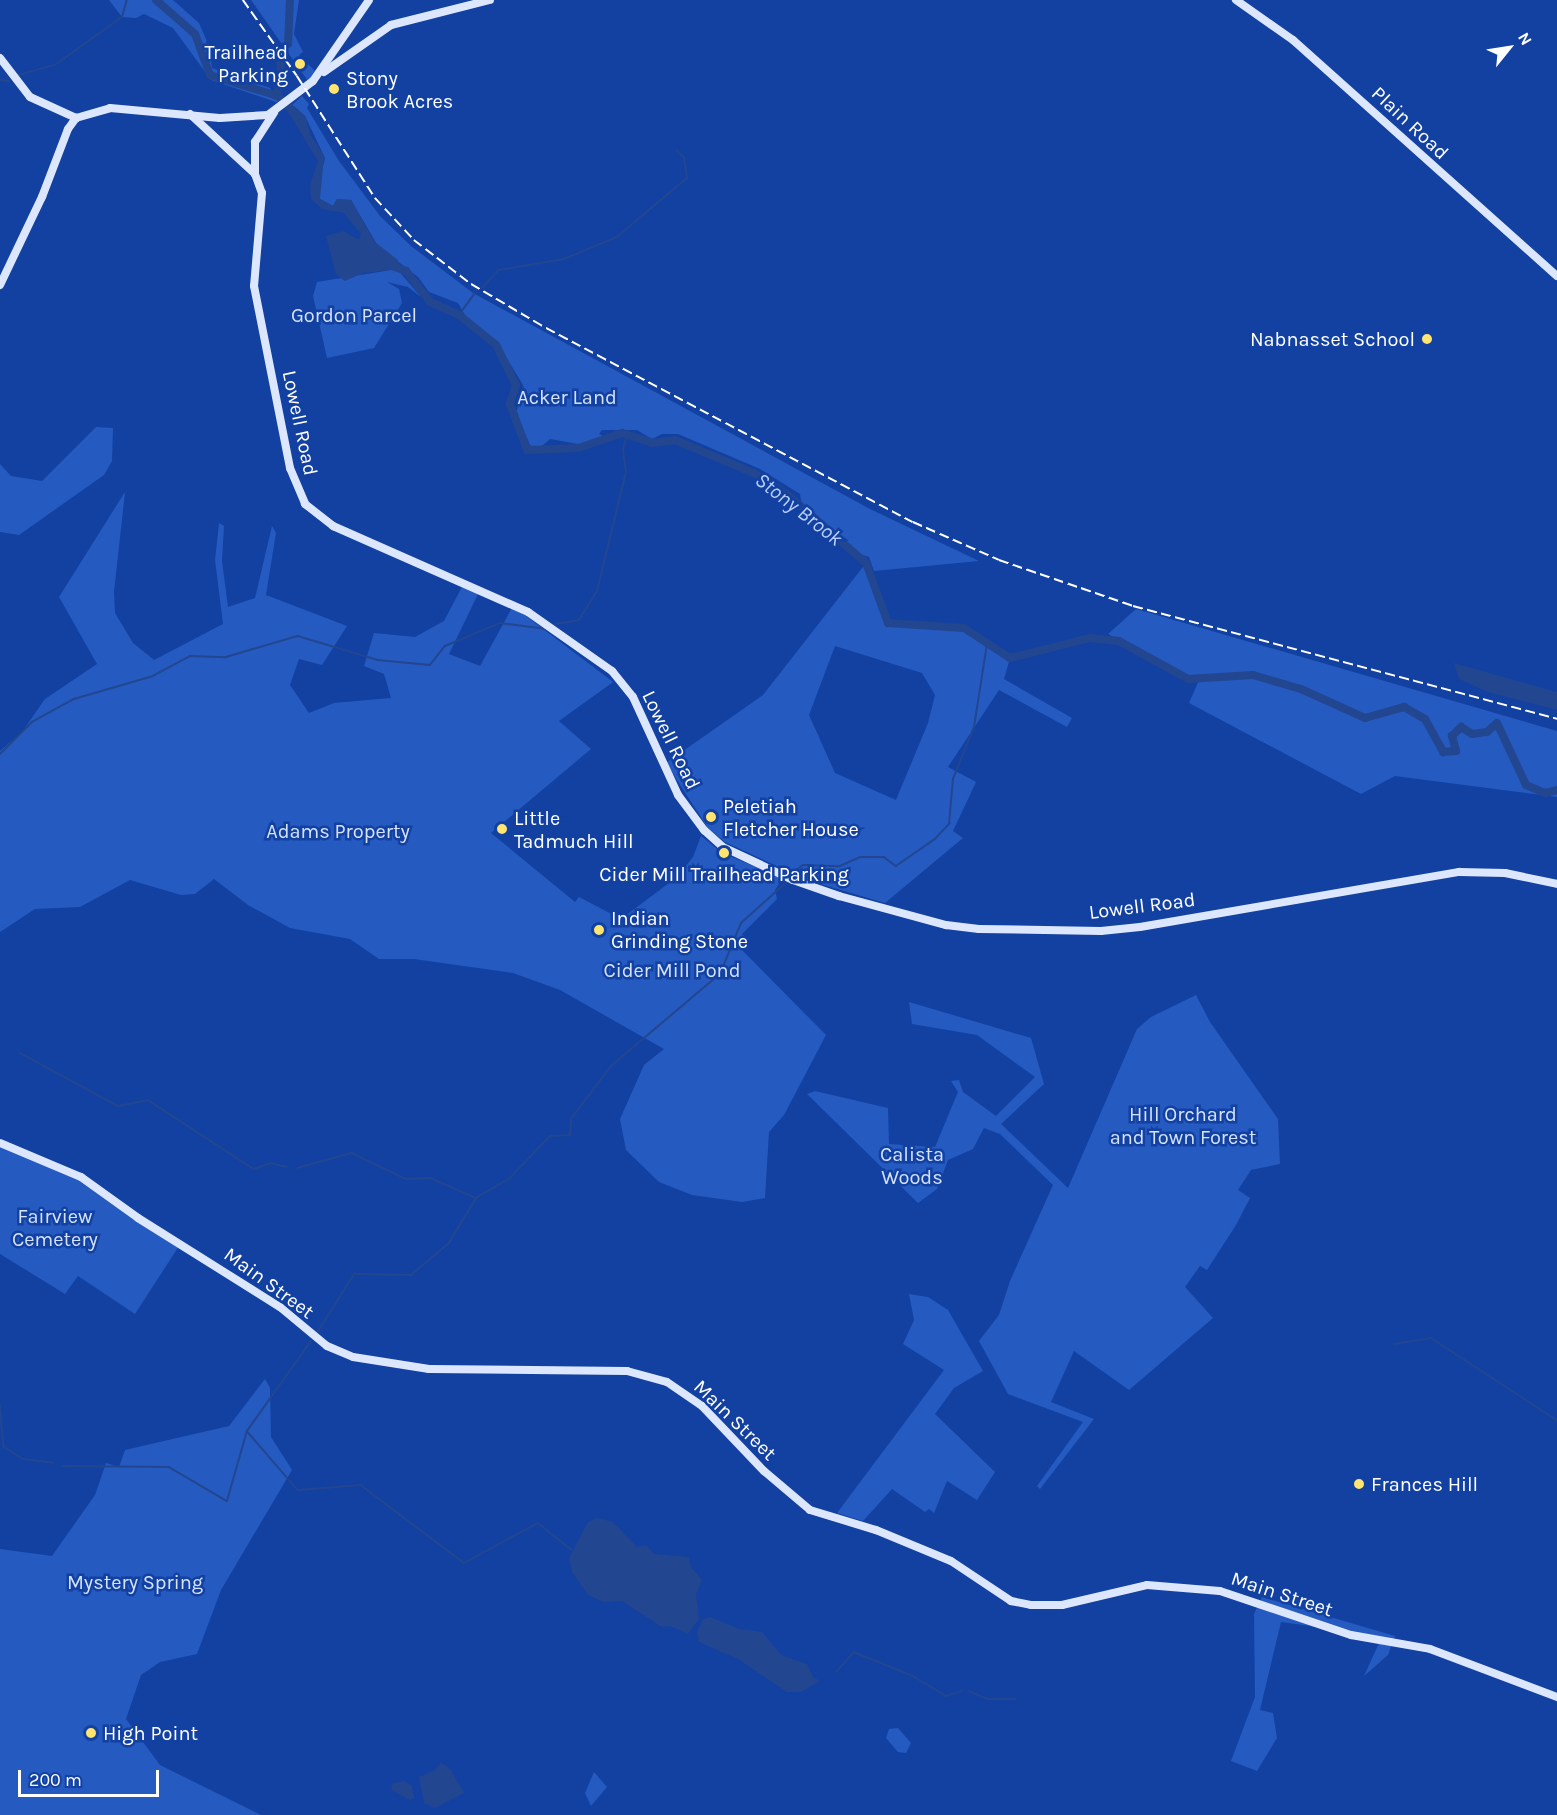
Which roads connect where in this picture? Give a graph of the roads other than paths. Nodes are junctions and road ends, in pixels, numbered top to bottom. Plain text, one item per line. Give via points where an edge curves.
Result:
1 (369, 0) edge
2 (490, 0) edge
3 (1236, 0) edge
4 (0, 58) edge
5 (313, 81) junction
6 (277, 110) junction
7 (190, 114) junction
8 (76, 118) junction
9 (255, 174) junction
10 (1557, 276) edge
11 (0, 285) edge
12 (1557, 884) edge
13 (0, 1143) edge
14 (1557, 1697) edge

1 - 5 main road
2 - 5 main road via 391,25
3 - 10 main road, Plain Road via 1293,40
4 - 8 main road via 30,97
5 - 6 main road, Lowell Road
6 - 7 main road via 232,118
6 - 9 main road, Lowell Road via 254,145
7 - 8 main road via 110,108
7 - 9 main road
8 - 11 main road
9 - 12 main road, Lowell Road via 263,206 253,263 254,286 289,461 304,504 333,526 528,612 612,671 633,697 678,795 704,830 723,847 793,880 839,896 946,925 979,929 1140,927 1459,872 1506,873
13 - 14 main road, Main Street via 81,1177 138,1218 280,1307 327,1346 353,1357 429,1369 627,1371 667,1382 702,1406 764,1471 810,1510 876,1530 951,1561 1011,1600 1045,1606 1147,1585 1202,1587 1252,1599 1351,1635 1430,1649

